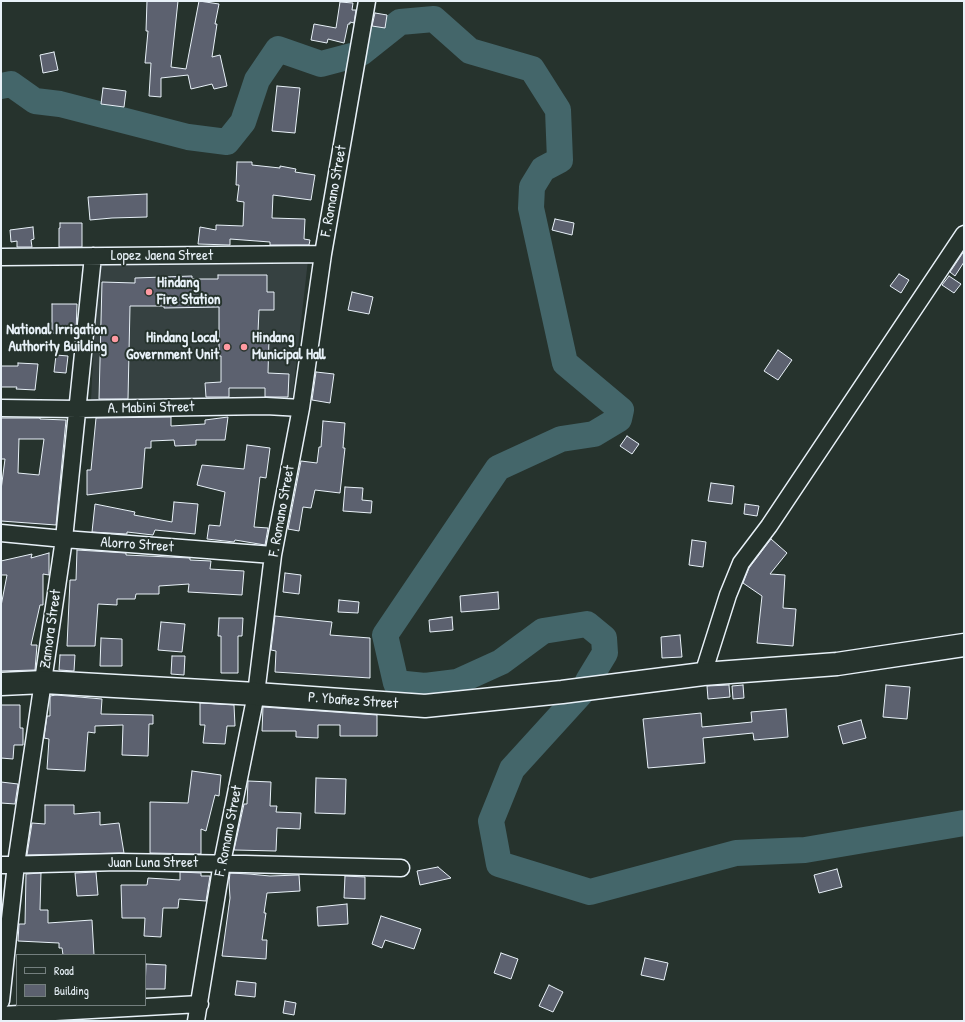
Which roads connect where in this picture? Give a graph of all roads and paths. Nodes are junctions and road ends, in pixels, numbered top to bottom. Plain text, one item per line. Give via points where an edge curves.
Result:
1 (367, 1) edge
2 (964, 234) edge
3 (323, 254) junction
4 (93, 256) junction
5 (1, 257) edge
6 (1, 408) edge
7 (301, 408) junction
8 (77, 409) junction
9 (1, 533) edge
10 (64, 539) junction
11 (273, 555) junction
12 (964, 645) edge
13 (703, 674) junction
14 (44, 682) junction
15 (1, 684) edge
16 (256, 694) junction
17 (222, 863) junction
18 (8, 865) edge
19 (401, 868) dead end
20 (1, 1001) edge
21 (200, 1004) junction
22 (1, 1015) edge
23 (196, 1021) edge

1 - 3 street, F. Romano Street
2 - 13 street via 769,526 741,563
3 - 4 street, Lopez Jaena Street
3 - 7 street, F. Romano Street
4 - 5 street, Lopez Jaena Street
4 - 8 street, Zamora Street
6 - 8 street, A. Mabini Street
7 - 8 street, A. Mabini Street via 266,406
7 - 11 street, F. Romano Street
8 - 10 street, Zamora Street
9 - 10 street, Alorro Street
10 - 11 street, Alorro Street
10 - 14 street, Zamora Street
11 - 16 street, F. Romano Street
12 - 13 street, P. Ybañez Street via 837,664
13 - 16 street, P. Ybañez Street via 425,706
14 - 15 street, P. Ybañez Street
14 - 16 street, P. Ybañez Street
14 - 18 street, Zamora Street
16 - 17 street, F. Romano Street
17 - 18 street, Juan Luna Street
17 - 19 street, Juan Luna Street
17 - 21 street, F. Romano Street
18 - 20 street, Zamora Street
21 - 22 street
21 - 23 street, F. Romano Street

